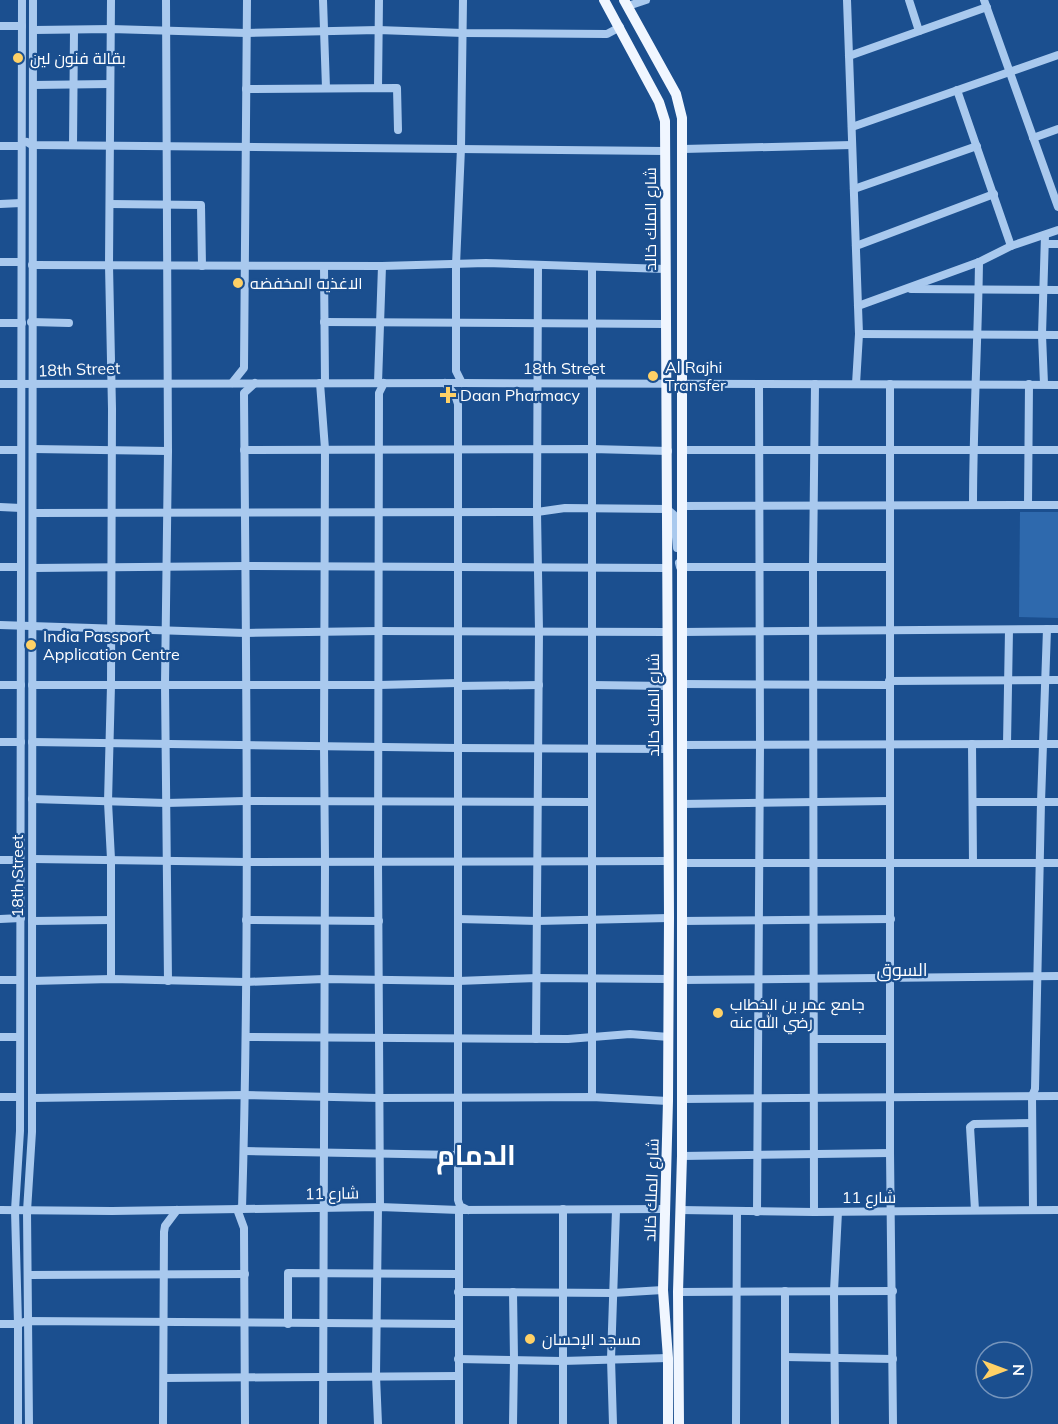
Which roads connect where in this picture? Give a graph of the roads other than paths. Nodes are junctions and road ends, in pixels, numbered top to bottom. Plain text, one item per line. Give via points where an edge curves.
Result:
1 (22, 0) edge
2 (33, 0) edge
3 (111, 0) edge
4 (166, 0) edge
5 (247, 0) edge
6 (323, 0) edge
7 (380, 0) edge
8 (463, 0) edge
9 (604, 0) edge
10 (646, 0) edge
11 (847, 0) edge
12 (909, 0) edge
13 (626, 3) edge
14 (985, 4) edge
15 (0, 26) edge
16 (22, 26) junction
17 (620, 27) junction
18 (111, 29) junction
19 (34, 30) junction
20 (166, 30) junction
21 (324, 30) junction
22 (378, 30) junction
23 (74, 31) junction
24 (919, 31) junction
25 (246, 33) junction
26 (463, 33) junction
27 (1058, 55) edge
28 (849, 56) junction
29 (1010, 72) junction
30 (110, 84) junction
31 (33, 85) junction
32 (73, 85) junction
33 (326, 88) junction
34 (378, 88) junction
35 (246, 89) junction
36 (957, 90) junction
37 (22, 123) junction
38 (852, 127) junction
39 (1058, 129) edge
40 (398, 130) dead end
41 (1033, 138) junction
42 (32, 145) junction
43 (73, 145) junction
44 (110, 145) junction
45 (852, 145) junction
46 (0, 146) edge
47 (21, 146) junction
48 (246, 146) junction
49 (977, 146) junction
50 (166, 147) junction
51 (461, 148) junction
52 (682, 149) junction
53 (665, 151) junction
54 (854, 189) junction
55 (994, 194) junction
56 (21, 203) junction
57 (0, 204) edge
58 (110, 204) junction
59 (166, 204) junction
60 (1058, 207) edge
61 (1058, 230) edge
62 (1045, 240) junction
63 (1058, 244) edge
64 (856, 246) junction
65 (1011, 246) junction
66 (0, 262) edge
67 (21, 262) junction
68 (979, 262) junction
69 (32, 265) junction
70 (109, 265) junction
71 (456, 265) junction
72 (167, 266) junction
73 (202, 266) junction
74 (244, 266) junction
75 (324, 266) junction
76 (382, 266) junction
77 (538, 266) junction
78 (592, 267) junction
79 (665, 269) junction
80 (904, 289) junction
81 (979, 290) junction
82 (1043, 290) junction
83 (1058, 290) edge
84 (858, 306) junction
85 (324, 322) junction
86 (456, 322) junction
87 (537, 322) junction
88 (0, 323) edge
89 (27, 323) junction
90 (69, 323) dead end
91 (380, 323) junction
92 (592, 324) junction
93 (665, 324) junction
94 (859, 334) junction
95 (1042, 334) junction
96 (978, 335) junction
97 (1058, 335) edge
98 (462, 382) junction
99 (21, 383) junction
100 (32, 383) junction
101 (111, 383) junction
102 (166, 383) junction
103 (232, 383) junction
104 (255, 383) junction
105 (322, 383) junction
106 (381, 383) junction
107 (445, 383) junction
108 (538, 383) junction
109 (0, 384) edge
110 (593, 384) junction
111 (666, 384) junction
112 (683, 384) junction
113 (759, 384) junction
114 (815, 384) junction
115 (856, 384) junction
116 (890, 384) junction
117 (975, 384) junction
118 (1029, 384) junction
119 (1044, 384) junction
120 (1058, 385) edge
121 (33, 449) junction
122 (325, 449) junction
123 (0, 450) edge
124 (21, 450) junction
125 (244, 450) junction
126 (380, 450) junction
127 (458, 450) junction
128 (592, 450) junction
129 (681, 450) junction
130 (973, 450) junction
131 (1028, 450) junction
132 (1058, 450) edge
133 (111, 451) junction
134 (168, 451) junction
135 (537, 451) junction
136 (668, 451) junction
137 (814, 451) junction
138 (890, 451) junction
139 (759, 452) junction
140 (973, 505) junction
141 (1028, 505) junction
142 (1058, 505) edge
143 (759, 506) junction
144 (814, 506) junction
145 (889, 506) junction
146 (0, 507) edge
147 (681, 507) junction
148 (21, 508) junction
149 (591, 508) junction
150 (667, 509) junction
151 (246, 511) junction
152 (111, 512) junction
153 (166, 512) junction
154 (324, 512) junction
155 (380, 512) junction
156 (537, 512) junction
157 (33, 513) junction
158 (458, 513) junction
159 (246, 566) junction
160 (458, 566) junction
161 (539, 566) junction
162 (759, 566) junction
163 (0, 567) edge
164 (21, 567) junction
165 (323, 567) junction
166 (380, 567) junction
167 (680, 567) junction
168 (813, 567) junction
169 (889, 567) junction
170 (33, 568) junction
171 (111, 568) junction
172 (166, 568) junction
173 (592, 568) junction
174 (667, 568) junction
175 (0, 625) edge
176 (21, 625) junction
177 (33, 626) junction
178 (1047, 629) junction
179 (1058, 629) edge
180 (111, 630) junction
181 (889, 630) junction
182 (1009, 630) junction
183 (166, 631) junction
184 (324, 631) junction
185 (379, 631) junction
186 (458, 631) junction
187 (539, 631) junction
188 (592, 631) junction
189 (759, 631) junction
190 (813, 631) junction
191 (667, 632) junction
192 (681, 632) junction
193 (246, 633) junction
194 (1008, 680) junction
195 (1046, 680) junction
196 (1058, 680) edge
197 (889, 683) junction
198 (165, 684) junction
199 (246, 684) junction
200 (324, 684) junction
201 (458, 684) junction
202 (681, 684) junction
203 (759, 684) junction
204 (0, 685) edge
205 (21, 685) junction
206 (32, 685) junction
207 (111, 685) junction
208 (379, 685) junction
209 (539, 685) junction
210 (813, 685) junction
211 (592, 686) junction
212 (668, 686) junction
213 (0, 742) edge
214 (21, 742) junction
215 (32, 742) junction
216 (111, 742) junction
217 (166, 743) junction
218 (890, 744) junction
219 (972, 744) junction
220 (1007, 744) junction
221 (1044, 744) junction
222 (1058, 744) edge
223 (246, 745) junction
224 (681, 745) junction
225 (760, 745) junction
226 (813, 745) junction
227 (324, 746) junction
228 (379, 747) junction
229 (458, 748) junction
230 (538, 748) junction
231 (592, 748) junction
232 (668, 749) junction
233 (32, 800) junction
234 (246, 801) junction
235 (890, 801) junction
236 (108, 802) junction
237 (324, 802) junction
238 (378, 802) junction
239 (458, 802) junction
240 (537, 802) junction
241 (592, 802) junction
242 (973, 802) junction
243 (1041, 802) junction
244 (1058, 802) edge
245 (166, 803) junction
246 (759, 803) junction
247 (814, 803) junction
248 (681, 804) junction
249 (33, 859) junction
250 (111, 859) junction
251 (0, 860) edge
252 (20, 860) junction
253 (168, 860) junction
254 (326, 860) junction
255 (458, 860) junction
256 (378, 861) junction
257 (536, 861) junction
258 (669, 861) junction
259 (247, 862) junction
260 (592, 862) junction
261 (681, 863) junction
262 (759, 863) junction
263 (815, 863) junction
264 (890, 863) junction
265 (973, 863) junction
266 (1040, 863) junction
267 (1058, 863) edge
268 (21, 918) junction
269 (669, 918) junction
270 (0, 919) edge
271 (458, 919) junction
272 (591, 919) junction
273 (891, 919) junction
274 (111, 920) junction
275 (246, 920) junction
276 (759, 920) junction
277 (32, 921) junction
278 (325, 921) junction
279 (379, 921) junction
280 (537, 921) junction
281 (681, 921) junction
282 (815, 921) junction
283 (1039, 976) junction
284 (1058, 976) edge
285 (537, 978) junction
286 (815, 978) junction
287 (890, 978) junction
288 (111, 979) junction
289 (324, 979) junction
290 (592, 979) junction
291 (758, 979) junction
292 (0, 980) edge
293 (20, 980) junction
294 (378, 980) junction
295 (669, 980) junction
296 (682, 980) junction
297 (32, 981) junction
298 (168, 981) junction
299 (458, 981) junction
300 (246, 982) junction
301 (0, 1037) edge
302 (20, 1037) junction
303 (246, 1037) junction
304 (379, 1037) junction
305 (457, 1037) junction
306 (592, 1037) junction
307 (669, 1037) junction
308 (325, 1038) junction
309 (536, 1039) junction
310 (814, 1039) junction
311 (890, 1040) junction
312 (246, 1095) junction
313 (1032, 1096) junction
314 (1058, 1096) edge
315 (0, 1097) edge
316 (20, 1097) junction
317 (592, 1097) junction
318 (32, 1098) junction
319 (324, 1098) junction
320 (379, 1098) junction
321 (457, 1098) junction
322 (813, 1098) junction
323 (890, 1098) junction
324 (682, 1099) junction
325 (756, 1099) junction
326 (668, 1101) junction
327 (1032, 1123) junction
328 (244, 1151) junction
329 (325, 1153) junction
330 (814, 1154) junction
331 (890, 1154) junction
332 (381, 1155) junction
333 (458, 1155) junction
334 (756, 1155) junction
335 (682, 1156) junction
336 (379, 1207) junction
337 (324, 1208) junction
338 (239, 1209) junction
339 (563, 1209) junction
340 (664, 1209) junction
341 (0, 1210) edge
342 (15, 1210) junction
343 (177, 1210) junction
344 (463, 1210) junction
345 (616, 1210) junction
346 (680, 1210) junction
347 (975, 1210) junction
348 (1033, 1210) junction
349 (1058, 1210) edge
350 (27, 1211) junction
351 (737, 1212) junction
352 (757, 1212) junction
353 (814, 1212) junction
354 (838, 1212) junction
355 (891, 1212) junction
356 (377, 1273) junction
357 (165, 1274) junction
358 (245, 1274) junction
359 (323, 1274) junction
360 (458, 1274) junction
361 (28, 1275) junction
362 (663, 1290) junction
363 (834, 1290) junction
364 (736, 1291) junction
365 (785, 1291) junction
366 (893, 1291) junction
367 (458, 1292) junction
368 (513, 1292) junction
369 (562, 1292) junction
370 (678, 1292) junction
371 (613, 1293) junction
372 (165, 1322) junction
373 (23, 1323) junction
374 (246, 1323) junction
375 (0, 1324) edge
376 (288, 1324) junction
377 (322, 1324) junction
378 (377, 1324) junction
379 (458, 1324) junction
380 (784, 1357) junction
381 (668, 1358) junction
382 (835, 1358) junction
383 (458, 1359) junction
384 (514, 1359) junction
385 (611, 1359) junction
386 (893, 1359) junction
387 (562, 1360) junction
388 (246, 1376) junction
389 (376, 1376) junction
390 (458, 1376) junction
391 (322, 1377) junction
392 (164, 1378) junction
393 (15, 1422) edge
394 (29, 1424) edge
395 (163, 1424) edge
396 (245, 1424) edge
397 (323, 1424) edge
398 (378, 1424) edge
399 (459, 1424) edge
400 (513, 1424) edge
401 (563, 1424) edge
402 (613, 1424) edge
403 (668, 1424) edge
404 (679, 1424) edge
405 (736, 1424) edge
406 (785, 1424) edge
407 (835, 1424) edge
408 (893, 1424) edge

1 - 16 street
2 - 19 street
3 - 18 street
4 - 20 street
5 - 25 street
6 - 21 street
7 - 22 street
8 - 26 street
9 - 17 main road, شارع الملك خالد
10 - 13 street
11 - 28 street
12 - 24 street
13 - 52 main road, شارع الملك خالد via 676,94 682,118
14 - 24 street
14 - 29 street
15 - 16 street
16 - 37 street
17 - 26 street via 607,34
17 - 53 main road, شارع الملك خالد via 659,102 665,121
18 - 20 street
18 - 23 street
18 - 30 street
19 - 23 street
19 - 31 street
20 - 25 street
20 - 50 street
21 - 22 street
21 - 25 street
21 - 33 street
22 - 26 street
22 - 34 street
23 - 32 street
24 - 28 street
25 - 35 street
26 - 51 street
27 - 29 street
28 - 38 street
29 - 36 street
29 - 41 street
30 - 32 street
30 - 44 street
31 - 32 street
31 - 42 street
32 - 43 street
33 - 34 street
33 - 35 street
34 - 40 street via 397,88
35 - 48 street
36 - 38 street
36 - 49 street
37 - 42 street via 25,140
37 - 47 street
38 - 45 street
39 - 41 street
41 - 60 street
42 - 43 street
42 - 69 street
43 - 44 street
44 - 50 street
44 - 58 street
45 - 52 street
45 - 54 street
46 - 47 street
47 - 56 street
48 - 50 street
48 - 51 street
48 - 74 street
49 - 54 street
49 - 55 street
50 - 59 street
51 - 53 street
51 - 71 street
52 - 112 main road, شارع الملك خالد
53 - 79 main road, شارع الملك خالد
54 - 64 street
55 - 64 street
55 - 65 street
56 - 57 street
56 - 67 street
58 - 59 street
58 - 70 street
59 - 72 street
59 - 73 street via 201,205
61 - 62 street
62 - 63 street
62 - 65 street
62 - 82 street
64 - 84 street
65 - 68 street
66 - 67 street
67 - 89 street
68 - 80 street
68 - 81 street
69 - 70 street
69 - 89 street
70 - 72 street
70 - 101 street
71 - 76 street
71 - 77 street
71 - 86 street
72 - 73 street
72 - 102 street
73 - 74 street
74 - 75 street
74 - 103 street via 244,368
75 - 76 street
75 - 85 street
76 - 91 street
77 - 78 street
77 - 87 street
78 - 79 street
78 - 92 street
79 - 93 main road, شارع الملك خالد
80 - 81 street
80 - 84 street
81 - 82 street
81 - 96 street
82 - 83 street
82 - 95 street
84 - 94 street
85 - 91 street
85 - 105 street
86 - 87 street
86 - 91 street
86 - 98 street via 456,371
87 - 92 street
87 - 108 street
88 - 89 street
89 - 90 street
89 - 99 street
89 - 100 street
91 - 106 street
92 - 93 street
92 - 110 street
93 - 111 main road, شارع الملك خالد
94 - 96 street
94 - 115 street
95 - 96 street
95 - 97 street
95 - 119 street
96 - 117 street
98 - 107 street, 18th Street
98 - 108 street, 18th Street
99 - 100 street
99 - 109 street
99 - 124 street
100 - 101 street, 18th Street
100 - 121 street, 18th Street
101 - 102 street, 18th Street
101 - 133 street
102 - 103 street, 18th Street
102 - 134 street
103 - 104 street, 18th Street
104 - 105 street, 18th Street
104 - 125 street via 244,393
105 - 106 street, 18th Street
105 - 122 street
106 - 107 street, 18th Street
106 - 126 street
107 - 127 street via 458,404
108 - 110 street, 18th Street
108 - 135 street
110 - 111 street, 18th Street
110 - 128 street
111 - 112 street, 18th Street
111 - 136 main road, شارع الملك خالد
112 - 113 street, 18th Street
112 - 129 main road, شارع الملك خالد
113 - 114 street, 18th Street
113 - 139 street
114 - 115 street, 18th Street
114 - 137 street
115 - 116 street, 18th Street
116 - 117 street, 18th Street
116 - 138 street
117 - 118 street, 18th Street
117 - 130 street
118 - 119 street, 18th Street
118 - 131 street
119 - 120 street, 18th Street
121 - 133 street
121 - 157 street, 18th Street
122 - 125 street
122 - 126 street
122 - 154 street
123 - 124 street
124 - 148 street
125 - 151 street
126 - 127 street
126 - 155 street
127 - 135 street
127 - 158 street
128 - 135 street
128 - 136 street
128 - 149 street
129 - 139 street
129 - 147 main road, شارع الملك خالد
130 - 131 street
130 - 138 street
130 - 140 street
131 - 132 street
131 - 141 street
133 - 134 street
133 - 152 street
134 - 153 street
135 - 156 street
136 - 150 main road, شارع الملك خالد
137 - 138 street
137 - 139 street
137 - 144 street
138 - 145 street
139 - 143 street
140 - 141 street
140 - 145 street
141 - 142 street
143 - 144 street
143 - 147 street
143 - 162 street
144 - 145 street
144 - 168 street
145 - 169 street
146 - 148 street
147 - 167 main road, شارع الملك خالد
148 - 164 street
149 - 150 street
149 - 156 street
149 - 173 street
150 - 167 street via 674,515
150 - 174 main road, شارع الملك خالد
151 - 153 street
151 - 154 street
151 - 159 street
152 - 153 street
152 - 157 street
152 - 171 street
153 - 172 street
154 - 155 street
154 - 165 street
155 - 158 street
155 - 166 street
156 - 158 street
156 - 161 street
157 - 170 street, 18th Street
158 - 160 street
159 - 165 street
159 - 172 street
159 - 193 street
160 - 161 street
160 - 166 street
160 - 186 street
161 - 173 street
161 - 187 street
162 - 167 street
162 - 168 street
162 - 189 street
163 - 164 street
164 - 176 street
165 - 166 street
165 - 184 street
166 - 185 street
167 - 192 main road, شارع الملك خالد
168 - 169 street
168 - 190 street
169 - 181 street
170 - 171 street
170 - 177 street, 18th Street
171 - 172 street
171 - 180 street
172 - 183 street
173 - 174 street
173 - 188 street
174 - 191 main road, شارع الملك خالد
175 - 176 street
176 - 177 street
176 - 205 street
177 - 180 street
177 - 206 street, 18th Street
178 - 179 street
178 - 182 street
178 - 195 street
180 - 183 street
180 - 207 street
181 - 182 street
181 - 190 street
181 - 197 street
182 - 194 street
183 - 193 street
183 - 198 street
184 - 185 street
184 - 193 street
184 - 200 street
185 - 186 street
185 - 208 street
186 - 187 street
186 - 201 street
187 - 188 street
187 - 209 street
188 - 191 street
188 - 211 street
189 - 190 street
189 - 192 street
189 - 203 street
190 - 210 street
191 - 212 main road, شارع الملك خالد
192 - 202 main road, شارع الملك خالد
193 - 199 street
194 - 195 street
194 - 197 street
194 - 220 street
195 - 196 street
195 - 221 street
197 - 210 street
197 - 218 street
198 - 199 street
198 - 207 street
198 - 217 street
199 - 200 street
199 - 223 street
200 - 208 street
200 - 227 street
201 - 208 street
201 - 209 street
201 - 229 street
202 - 203 street
202 - 224 main road, شارع الملك خالد
203 - 210 street
203 - 225 street
204 - 205 street
205 - 214 street
206 - 207 street
206 - 215 street, 18th Street
207 - 216 street
208 - 228 street
209 - 230 street
210 - 226 street
211 - 212 street
211 - 231 street
212 - 232 main road, شارع الملك خالد
213 - 214 street
214 - 252 street
215 - 216 street
215 - 233 street, 18th Street
216 - 217 street
216 - 236 street
217 - 223 street
217 - 245 street
218 - 219 street
218 - 226 street
218 - 235 street
219 - 220 street
219 - 242 street
220 - 221 street
221 - 222 street
221 - 243 street
223 - 227 street
223 - 234 street
224 - 225 street
224 - 248 main road, شارع الملك خالد
225 - 226 street
225 - 246 street
226 - 247 street
227 - 228 street
227 - 237 street
228 - 229 street
228 - 238 street
229 - 230 street
229 - 239 street
230 - 231 street
230 - 240 street
231 - 232 street
231 - 241 street
232 - 258 main road, شارع الملك خالد
233 - 236 street
233 - 249 street, 18th Street
234 - 237 street
234 - 245 street
234 - 259 street
235 - 247 street
235 - 264 street
236 - 245 street
236 - 250 street
237 - 238 street
237 - 254 street
238 - 239 street
238 - 256 street
239 - 240 street
239 - 255 street
240 - 241 street
240 - 257 street
241 - 260 street
242 - 243 street
242 - 265 street
243 - 244 street
243 - 266 street
245 - 253 street
246 - 247 street
246 - 248 street
246 - 262 street
247 - 263 street
248 - 261 main road, شارع الملك خالد
249 - 250 street
249 - 277 street, 18th Street
250 - 253 street
250 - 274 street
251 - 252 street
252 - 268 street
253 - 259 street
253 - 298 street
254 - 256 street
254 - 259 street
254 - 278 street
255 - 256 street
255 - 257 street
255 - 271 street
256 - 279 street
257 - 260 street
257 - 280 street
258 - 260 street
258 - 269 main road, شارع الملك خالد
259 - 275 street
260 - 272 street
261 - 262 street
261 - 281 main road, شارع الملك خالد
262 - 263 street
262 - 276 street
263 - 264 street
263 - 282 street
264 - 265 street
264 - 273 street
265 - 266 street
266 - 267 street
266 - 283 street
268 - 270 street
268 - 293 street
269 - 272 street
269 - 295 main road, شارع الملك خالد
271 - 280 street
271 - 299 street
272 - 280 street
272 - 290 street
273 - 282 street
273 - 287 street
274 - 277 street
274 - 288 street
275 - 278 street
275 - 300 street
276 - 281 street
276 - 282 street
276 - 291 street
277 - 297 street, 18th Street
278 - 279 street
278 - 289 street
279 - 294 street
280 - 285 street
281 - 296 main road, شارع الملك خالد
282 - 286 street
283 - 284 street
283 - 287 street
283 - 313 street
285 - 290 street
285 - 299 street
285 - 309 street
286 - 287 street
286 - 291 street
286 - 310 street
287 - 311 street
288 - 297 street
288 - 298 street
289 - 294 street
289 - 300 street
289 - 308 street
290 - 295 street
290 - 306 street
291 - 296 street
291 - 325 street
292 - 293 street
293 - 302 street
294 - 299 street
294 - 304 street
295 - 307 main road, شارع الملك خالد
296 - 324 main road, شارع الملك خالد
297 - 318 street, 18th Street
298 - 300 street
299 - 305 street
300 - 303 street
301 - 302 street
302 - 316 street
303 - 308 street
303 - 312 street
304 - 305 street
304 - 308 street
304 - 320 street
305 - 309 street
305 - 321 street
306 - 307 street
306 - 309 street
306 - 317 street
307 - 326 main road, شارع الملك خالد
308 - 319 street
310 - 311 street
310 - 322 street
311 - 323 street
312 - 318 street
312 - 319 street
312 - 328 street
313 - 314 street
313 - 323 street
313 - 327 street
315 - 316 street
316 - 342 street
317 - 321 street
317 - 326 street
318 - 350 street, 18th Street
319 - 320 street
319 - 329 street
320 - 321 street
320 - 332 street
321 - 333 street
322 - 323 street
322 - 325 street
322 - 330 street
323 - 331 street
324 - 325 street
324 - 335 main road, شارع الملك خالد
325 - 334 street
326 - 340 main road, شارع الملك خالد
327 - 347 street via 970,1127
327 - 348 street
328 - 329 street
328 - 338 street
329 - 332 street
329 - 337 street
330 - 331 street
330 - 334 street
330 - 353 street
331 - 355 street
332 - 333 street
332 - 336 street
333 - 344 street via 458,1200
334 - 335 street
334 - 352 street
335 - 346 main road, شارع الملك خالد
336 - 337 street, شارع 11
336 - 344 street, شارع 11
336 - 356 street
337 - 338 street, شارع 11
337 - 359 street
338 - 343 street, شارع 11
338 - 358 street via 244,1228
339 - 344 street, شارع 11
339 - 345 street, شارع 11
339 - 369 street
340 - 345 street, شارع 11
340 - 346 main road
340 - 362 main road, شارع الملك خالد
341 - 342 street, شارع 11
342 - 350 street, شارع 11
342 - 373 street
343 - 350 street, شارع 11
343 - 357 street via 165,1226
344 - 360 street
345 - 371 street
346 - 351 street, شارع 11
346 - 370 main road, شارع الملك خالد
347 - 348 street, شارع 11
347 - 355 street, شارع 11
348 - 349 street, شارع 11
350 - 361 street, 18th Street
351 - 352 street, شارع 11
351 - 364 street
352 - 353 street, شارع 11
353 - 354 street, شارع 11
354 - 355 street, شارع 11
354 - 363 street
355 - 366 street
356 - 359 street
356 - 360 street
356 - 378 street
357 - 358 street
357 - 361 street
357 - 372 street
358 - 374 street
359 - 376 street via 288,1273
359 - 377 street
360 - 367 street
361 - 373 street, 18th Street
362 - 371 street
362 - 381 main road, شارع الملك خالد
363 - 365 street
363 - 366 street
363 - 382 street
364 - 365 street
364 - 370 street
364 - 405 street
365 - 380 street
366 - 386 street
367 - 368 street
367 - 379 street
368 - 369 street
368 - 384 street
369 - 371 street
369 - 387 street
370 - 404 main road, شارع الملك خالد
371 - 385 street
372 - 373 street
372 - 374 street
372 - 392 street
373 - 375 street
373 - 393 street
373 - 394 street, 18th Street
374 - 376 street
374 - 388 street
376 - 377 street
377 - 378 street
377 - 391 street
378 - 379 street
378 - 389 street
379 - 383 street
380 - 382 street
380 - 406 street
381 - 385 street
381 - 403 main road, شارع الملك خالد
382 - 386 street
382 - 407 street
383 - 384 street
383 - 390 street
384 - 387 street
384 - 400 street
385 - 387 street
385 - 402 street
386 - 408 street
387 - 401 street
388 - 391 street
388 - 392 street
388 - 396 street
389 - 390 street
389 - 391 street
389 - 398 street
390 - 399 street
391 - 397 street
392 - 395 street

